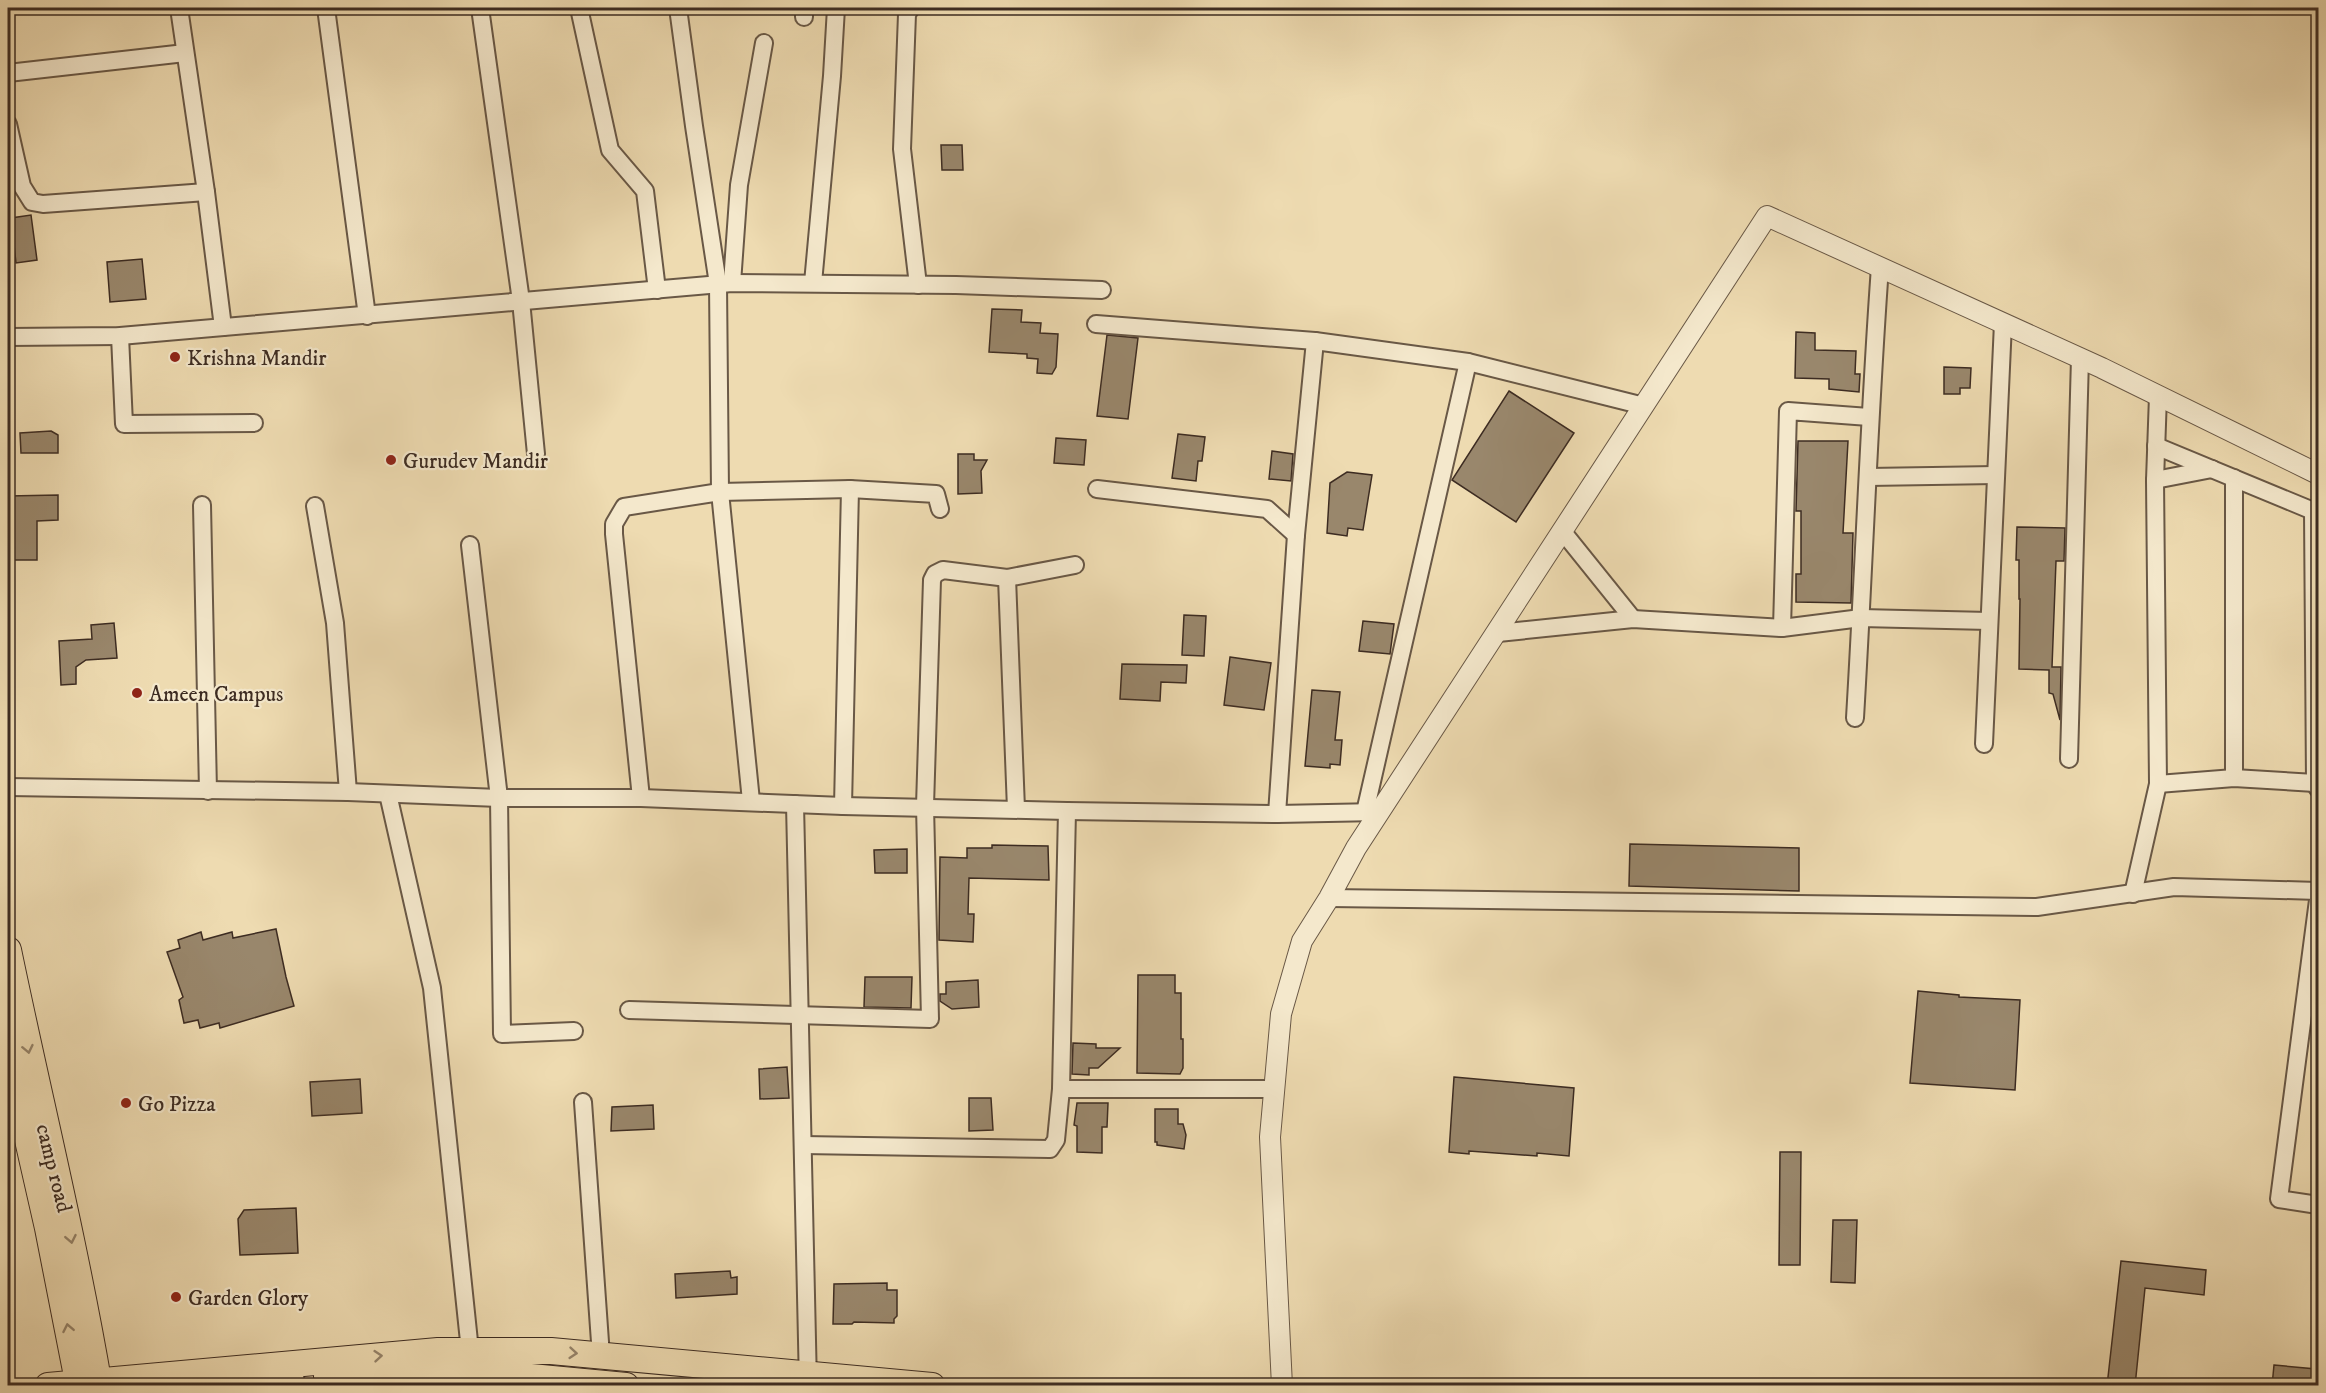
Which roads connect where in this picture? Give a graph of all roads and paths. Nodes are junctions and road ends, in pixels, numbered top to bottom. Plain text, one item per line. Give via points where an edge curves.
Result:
1 (179, 8) edge
2 (326, 8) edge
3 (480, 8) edge
4 (579, 8) edge
5 (678, 8) edge
6 (836, 8) edge
7 (910, 8) edge
8 (764, 43) dead end
9 (185, 53) junction
10 (8, 73) edge
11 (8, 124) edge
12 (206, 192) junction
13 (1880, 267) junction
14 (813, 283) junction
15 (725, 284) junction
16 (918, 285) junction
17 (657, 290) junction
18 (1102, 290) dead end
19 (521, 301) junction
20 (367, 316) junction
21 (2003, 323) junction
22 (1095, 324) dead end
23 (223, 327) junction
24 (120, 336) junction
25 (8, 337) edge
26 (1315, 341) junction
27 (2080, 358) junction
28 (1468, 362) junction
29 (2158, 396) junction
30 (1644, 406) junction
31 (1869, 417) junction
32 (254, 423) dead end
33 (2156, 446) junction
34 (536, 454) dead end
35 (2212, 469) junction
36 (2319, 474) edge
37 (1996, 475) junction
38 (1868, 477) junction
39 (2234, 478) junction
40 (2155, 480) junction
41 (850, 489) junction
42 (1097, 489) dead end
43 (720, 492) junction
44 (202, 505) dead end
45 (315, 506) dead end
46 (940, 509) dead end
47 (2316, 512) edge
48 (1563, 532) junction
49 (1296, 535) junction
50 (470, 545) dead end
51 (1075, 565) dead end
52 (1007, 578) junction
53 (1861, 618) junction
54 (1633, 619) junction
55 (1989, 621) junction
56 (1782, 628) junction
57 (1498, 633) junction
58 (1855, 718) dead end
59 (1984, 744) dead end
60 (2069, 759) dead end
61 (2234, 778) junction
62 (2158, 784) junction
63 (2317, 786) edge
64 (8, 787) edge
65 (208, 791) junction
66 (348, 792) junction
67 (388, 794) junction
68 (498, 798) junction
69 (641, 798) junction
70 (751, 801) junction
71 (795, 804) junction
72 (843, 806) junction
73 (925, 806) junction
74 (1016, 809) junction
75 (1067, 811) junction
76 (1372, 812) junction
77 (1277, 814) junction
78 (2319, 891) edge
79 (2133, 894) junction
80 (1329, 898) junction
81 (2319, 900) edge
82 (8, 950) edge
83 (629, 1010) dead end
84 (799, 1017) junction
85 (574, 1031) dead end
86 (8, 1052) edge
87 (1061, 1089) junction
88 (1274, 1089) junction
89 (583, 1102) dead end
90 (803, 1145) junction
91 (2319, 1205) edge
92 (470, 1351) junction
93 (601, 1356) junction
94 (488, 1379) edge
95 (808, 1380) edge
96 (839, 1381) edge
97 (88, 1383) edge
98 (48, 1386) edge
99 (247, 1386) edge
100 (626, 1386) edge
101 (932, 1386) edge
102 (1282, 1386) edge

1 - 9 street
2 - 20 street
3 - 19 street
4 - 17 street via 610,150 645,191
5 - 15 street via 694,126
6 - 14 street
7 - 16 street via 902,149
8 - 15 street
9 - 10 street
9 - 12 street
11 - 12 street via 22,186 32,201 43,204
12 - 23 street
13 - 21 street
13 - 30 street via 1767,216
13 - 31 street
14 - 15 street
14 - 16 street
15 - 17 street
15 - 43 street
16 - 18 street
17 - 19 street
19 - 20 street
19 - 34 street
20 - 23 street
21 - 27 street
21 - 37 street
22 - 26 street
23 - 24 street
24 - 25 street
24 - 32 street via 124,424
26 - 28 street
26 - 49 street
27 - 29 street
27 - 60 street
28 - 30 street
28 - 76 street
29 - 33 street
29 - 36 street
30 - 48 street
31 - 38 street
31 - 56 street via 1788,411
33 - 35 street
33 - 40 street
35 - 39 street
35 - 40 street
37 - 38 street
37 - 55 street
38 - 53 street
39 - 47 street
39 - 61 street
40 - 62 street
41 - 43 street
41 - 46 street via 936,494
41 - 72 street
42 - 49 street via 1267,509
43 - 69 street via 624,507 614,524
43 - 70 street
44 - 65 street
45 - 66 street via 334,624
47 - 63 street
48 - 54 street
48 - 57 street
49 - 77 street
50 - 68 street
51 - 52 street
52 - 73 street via 943,570 932,580
52 - 74 street
53 - 55 street
53 - 56 street
53 - 58 street
54 - 56 street
54 - 57 street
55 - 59 street
57 - 76 street
61 - 62 street
61 - 63 street
62 - 79 street
64 - 65 street
65 - 66 street
66 - 67 street
67 - 68 street
67 - 92 street via 432,988
68 - 69 street
68 - 85 street via 502,1034
69 - 70 street
70 - 71 street
71 - 72 street
71 - 84 street
72 - 73 street
73 - 74 street
73 - 84 street via 930,1019
74 - 75 street
75 - 77 street
75 - 87 street
76 - 77 street
76 - 80 street
78 - 79 street via 2174,887
79 - 80 street via 2037,907
80 - 88 street via 1302,941 1281,1014
81 - 91 street via 2279,1199
82 -> 97 main road, camp road via 69,1224
83 - 84 street
84 - 90 street
97 -> 86 main road, camp road
87 - 88 street
87 - 90 street via 1056,1140 1050,1149
88 - 102 street via 1270,1137
89 - 93 street
90 - 95 street
92 -> 93 main road via 551,1351
97 -> 92 main road
93 - 95 main road
94 - 99 main road via 331,1376
94 - 100 main road
95 - 96 main road
96 - 101 main road
97 - 98 main road

